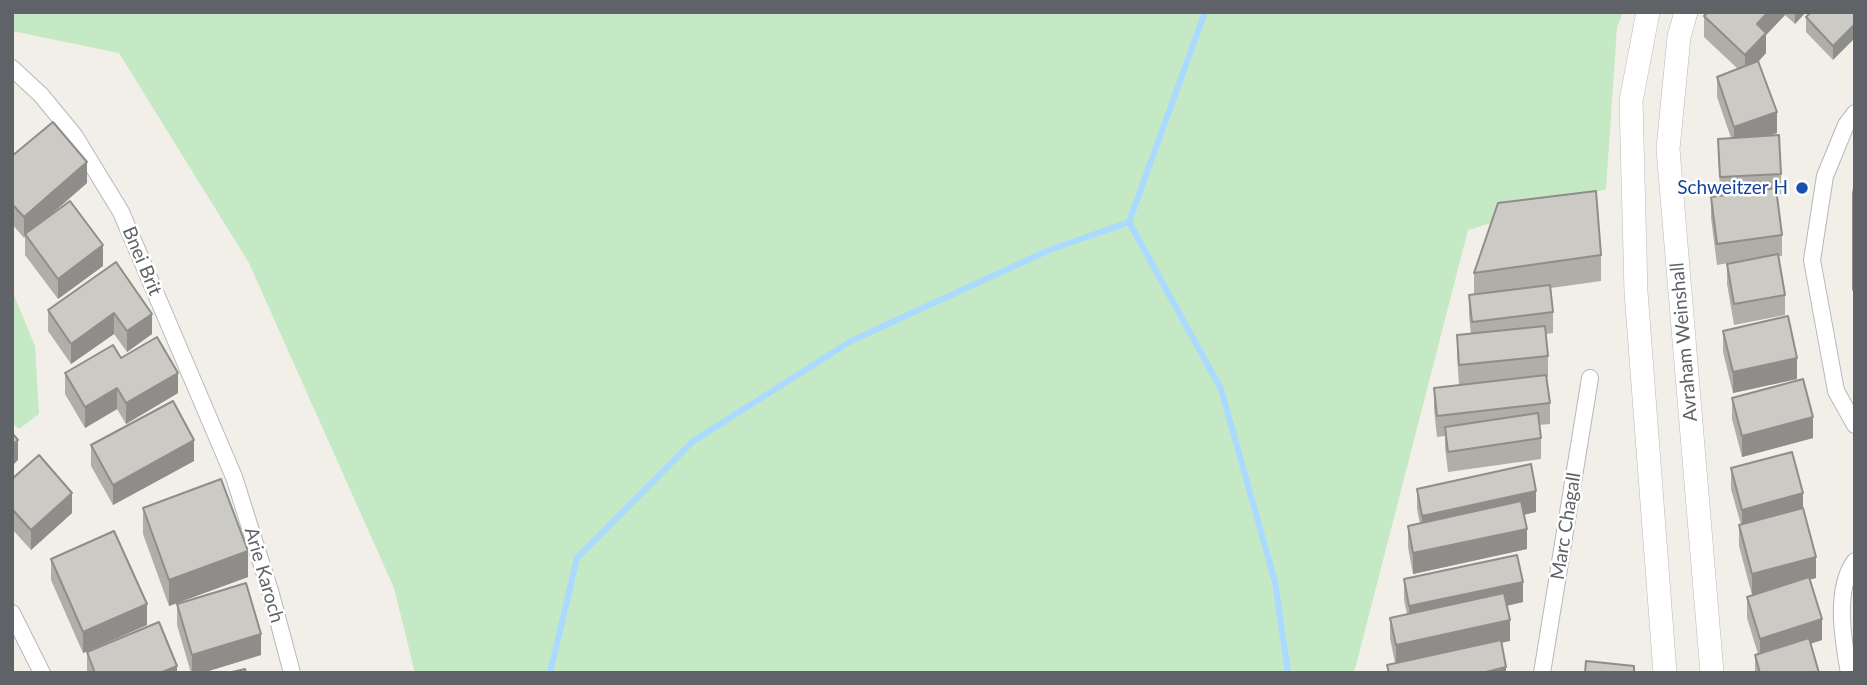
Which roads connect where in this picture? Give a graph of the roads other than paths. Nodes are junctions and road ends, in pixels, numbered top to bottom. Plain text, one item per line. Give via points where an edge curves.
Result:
1 (1648, 12) edge
2 (1686, 12) edge
3 (12, 68) edge
4 (1855, 113) edge
5 (1590, 378) dead end
6 (1855, 425) edge
7 (234, 477) joint
8 (1855, 561) edge
9 (12, 613) edge
10 (42, 673) edge
11 (292, 673) edge
12 (1542, 673) edge
13 (1665, 673) edge
14 (1712, 673) edge
15 (1849, 673) edge

1 - 13 main road via 1631,101 1632,142 1636,292
2 - 14 main road, Avraham Weinshall via 1679,37 1668,149
3 - 7 street, Bnei Brit via 41,94 74,135 121,212
4 - 6 street via 1825,176 1812,260 1836,391
5 - 12 street, Marc Chagall
7 - 11 street, Arie Karoch
8 - 15 street via 1847,571 1840,625
9 - 10 street

